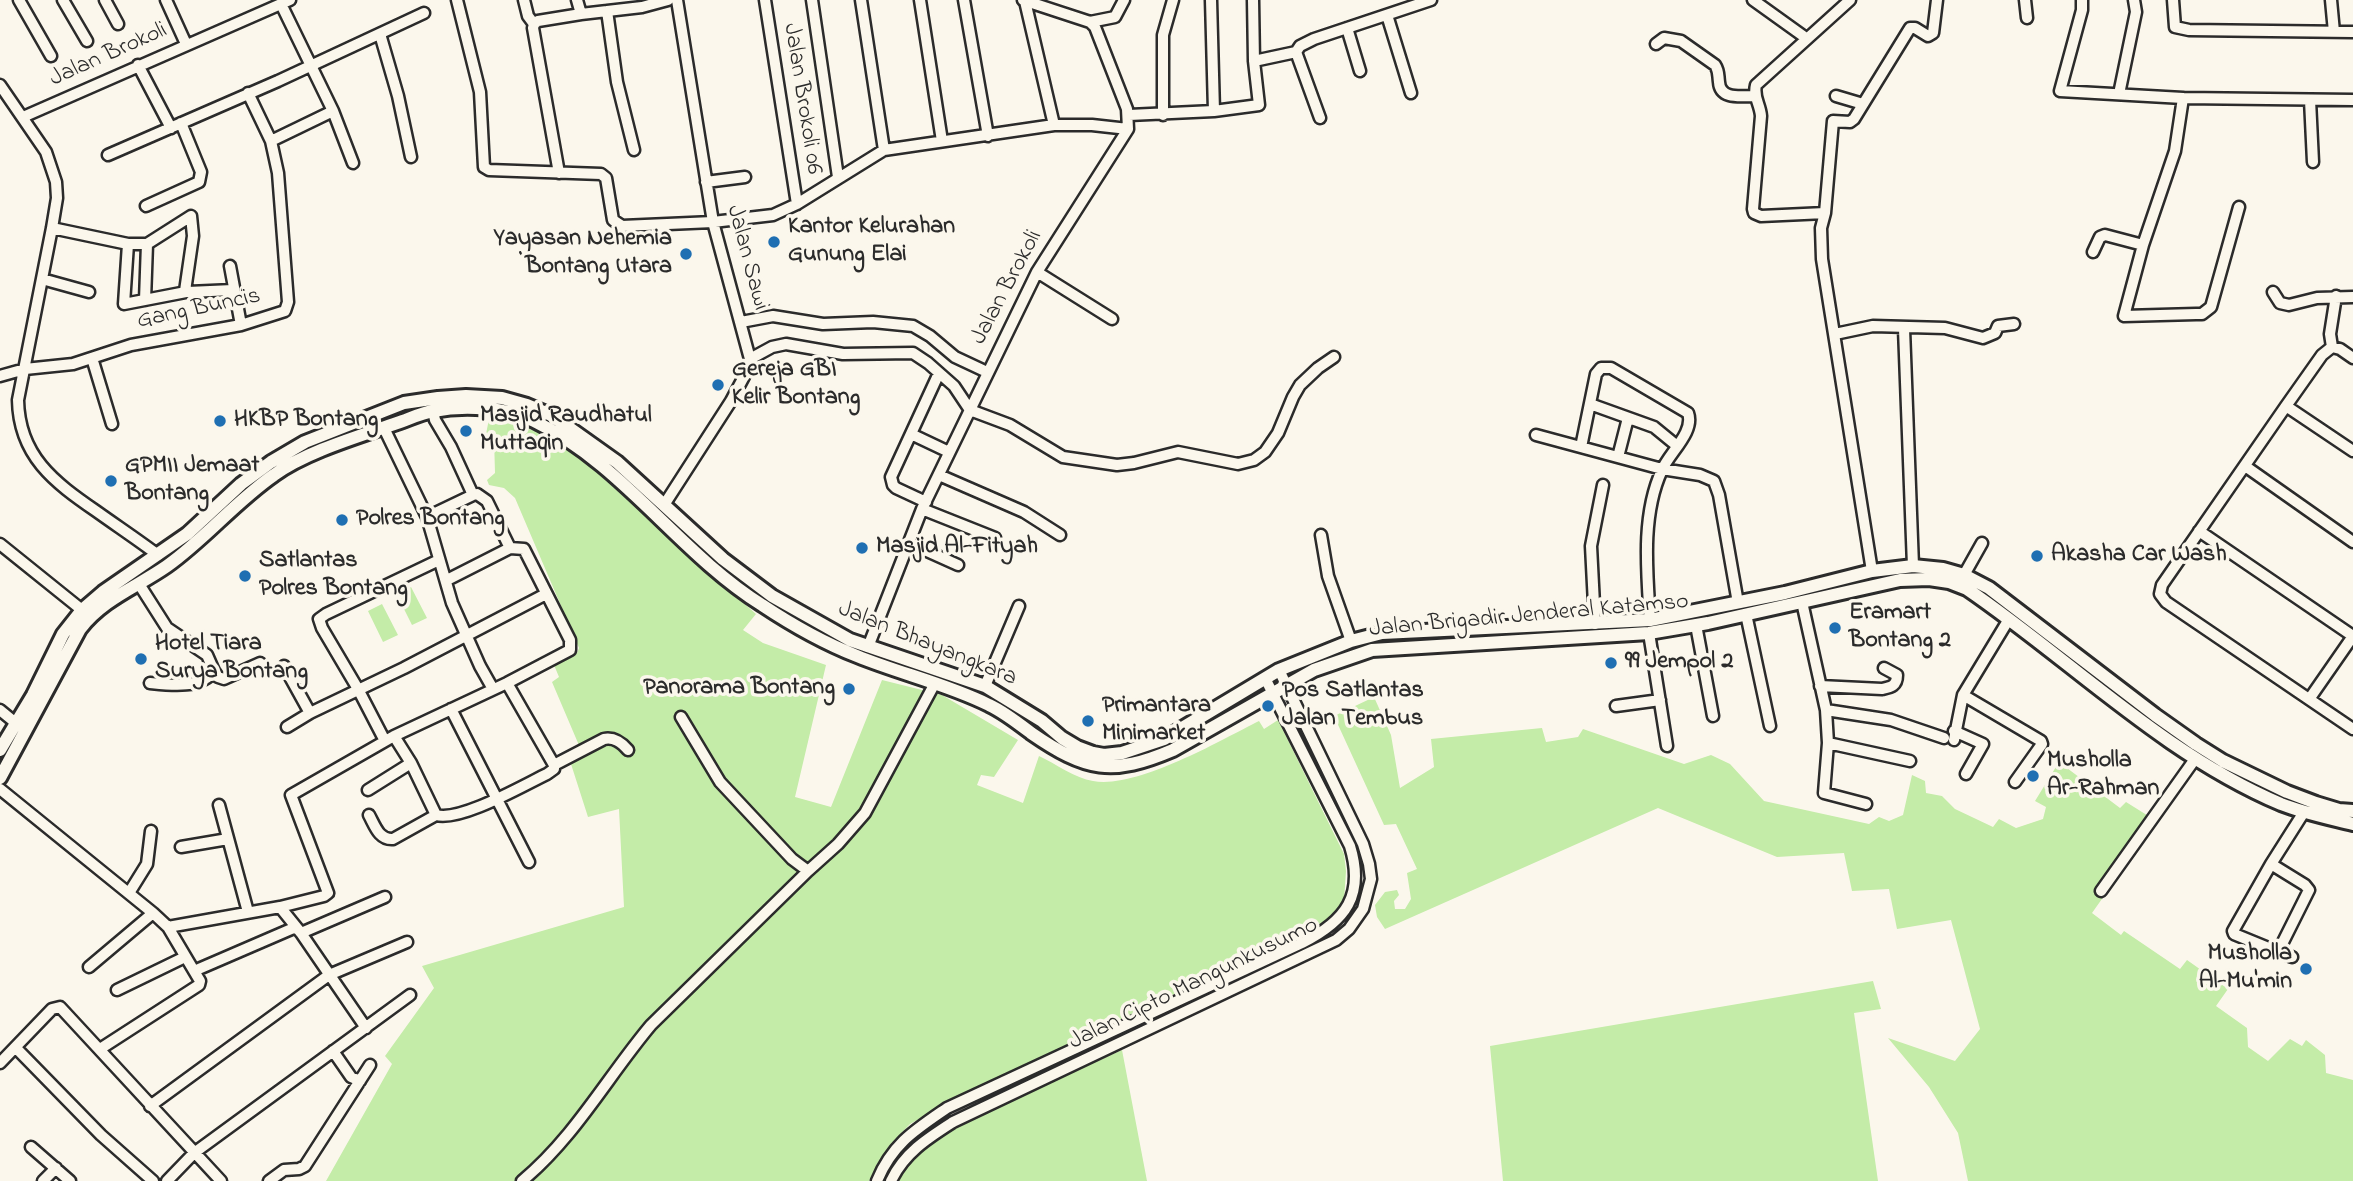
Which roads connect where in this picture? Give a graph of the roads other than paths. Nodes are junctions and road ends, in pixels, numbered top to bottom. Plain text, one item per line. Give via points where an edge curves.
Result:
1 (19, 0) edge
2 (63, 0) edge
3 (105, 0) edge
4 (166, 0) edge
5 (457, 0) edge
6 (524, 0) edge
7 (577, 0) edge
8 (668, 0) edge
9 (677, 0) edge
10 (765, 0) edge
11 (812, 0) edge
12 (861, 0) edge
13 (920, 0) edge
14 (964, 0) edge
15 (1024, 0) edge
16 (1124, 0) edge
17 (1173, 0) edge
18 (1211, 0) edge
19 (1253, 0) edge
20 (1430, 0) edge
21 (1753, 0) edge
22 (1937, 0) edge
23 (2025, 0) edge
24 (2082, 0) edge
25 (2134, 0) edge
26 (2172, 0) edge
27 (2331, 0) edge
28 (285, 2) edge
29 (1843, 2) edge
30 (641, 3) edge
31 (1049, 3) edge
32 (607, 11) junction
33 (424, 13) dead end
34 (581, 14) junction
35 (1387, 15) junction
36 (2027, 18) dead end
37 (1090, 22) junction
38 (118, 23) dead end
39 (534, 23) junction
40 (1347, 28) junction
41 (2334, 32) junction
42 (2353, 33) edge
43 (380, 34) junction
44 (1806, 38) junction
45 (87, 41) dead end
46 (186, 44) junction
47 (1656, 44) dead end
48 (1296, 52) junction
49 (51, 56) dead end
50 (1254, 61) junction
51 (138, 65) junction
52 (310, 66) junction
53 (1360, 71) dead end
54 (0, 85) edge
55 (248, 93) junction
56 (1411, 93) dead end
57 (2119, 94) junction
58 (1754, 96) junction
59 (1836, 96) dead end
60 (2183, 98) junction
61 (2311, 100) junction
62 (2353, 100) edge
63 (1863, 104) junction
64 (333, 111) junction
65 (1213, 111) junction
66 (1129, 115) junction
67 (1163, 115) junction
68 (23, 117) junction
69 (1320, 118) dead end
70 (181, 123) junction
71 (1054, 125) junction
72 (171, 128) junction
73 (1128, 129) junction
74 (988, 136) junction
75 (271, 141) junction
76 (942, 141) junction
77 (634, 150) dead end
78 (884, 150) junction
79 (108, 155) dead end
80 (411, 157) dead end
81 (2313, 162) dead end
82 (353, 163) dead end
83 (559, 173) junction
84 (745, 177) dead end
85 (838, 177) junction
86 (706, 181) junction
87 (797, 204) junction
88 (146, 206) dead end
89 (2239, 207) dead end
90 (1825, 213) junction
91 (713, 222) junction
92 (52, 228) junction
93 (128, 244) junction
94 (147, 244) junction
95 (2143, 245) junction
96 (2093, 252) dead end
97 (230, 266) dead end
98 (1037, 272) junction
99 (42, 279) junction
100 (233, 289) junction
101 (89, 292) dead end
102 (186, 292) junction
103 (2273, 292) dead end
104 (2336, 296) junction
105 (2353, 296) edge
106 (145, 300) junction
107 (1112, 318) dead end
108 (2014, 324) dead end
109 (241, 325) junction
110 (743, 328) junction
111 (1904, 329) junction
112 (1835, 334) junction
113 (2332, 347) junction
114 (750, 356) junction
115 (1334, 357) dead end
116 (92, 358) junction
117 (2353, 358) edge
118 (25, 369) junction
119 (939, 373) junction
120 (0, 376) edge
121 (986, 376) junction
122 (1590, 404) junction
123 (2286, 406) junction
124 (970, 410) junction
125 (433, 411) junction
126 (378, 414) junction
127 (1628, 418) junction
128 (112, 424) dead end
129 (348, 425) junction
130 (384, 428) junction
131 (911, 434) junction
132 (1536, 435) dead end
133 (354, 439) junction
134 (1676, 445) junction
135 (1581, 446) junction
136 (2353, 451) edge
137 (949, 452) junction
138 (1618, 457) junction
139 (617, 462) junction
140 (2245, 466) junction
141 (1662, 469) junction
142 (608, 473) junction
143 (939, 475) junction
144 (644, 485) junction
145 (1603, 485) dead end
146 (473, 495) junction
147 (634, 495) junction
148 (664, 505) junction
149 (924, 506) junction
150 (427, 517) junction
151 (2199, 531) junction
152 (1060, 535) dead end
153 (1321, 535) dead end
154 (995, 538) dead end
155 (909, 542) junction
156 (1982, 542) dead end
157 (2353, 542) edge
158 (0, 544) edge
159 (510, 548) junction
160 (158, 555) junction
161 (439, 560) junction
162 (958, 565) dead end
163 (167, 566) junction
164 (1913, 566) junction
165 (1872, 572) junction
166 (1964, 575) junction
167 (447, 580) junction
168 (139, 584) junction
169 (546, 594) junction
170 (1802, 602) junction
171 (1019, 606) dead end
172 (1742, 609) junction
173 (82, 610) junction
174 (2009, 619) junction
175 (1595, 624) junction
176 (1696, 625) junction
177 (1649, 627) junction
178 (1551, 632) junction
179 (466, 636) junction
180 (2353, 636) edge
181 (1351, 641) junction
182 (868, 647) junction
183 (260, 663) dead end
184 (284, 666) dead end
185 (1884, 668) dead end
186 (1279, 670) junction
187 (214, 671) junction
188 (1266, 680) junction
189 (150, 683) dead end
190 (507, 683) junction
191 (935, 684) junction
192 (1287, 685) junction
193 (985, 686) junction
194 (1820, 686) junction
195 (358, 689) junction
196 (493, 689) junction
197 (1271, 695) junction
198 (1963, 695) junction
199 (2310, 698) junction
200 (1660, 700) junction
201 (1616, 706) dead end
202 (451, 709) junction
203 (0, 710) edge
204 (1826, 710) junction
205 (310, 713) junction
206 (1713, 716) dead end
207 (681, 717) dead end
208 (16, 724) junction
209 (1770, 726) dead end
210 (287, 727) dead end
211 (2353, 729) edge
212 (1951, 736) junction
213 (390, 738) junction
214 (1828, 743) junction
215 (1667, 746) dead end
216 (0, 750) edge
217 (628, 750) dead end
218 (2195, 759) junction
219 (1910, 761) dead end
220 (411, 763) junction
221 (554, 765) junction
222 (1966, 774) dead end
223 (2241, 777) junction
224 (0, 778) edge
225 (2015, 782) dead end
226 (2261, 787) junction
227 (0, 789) edge
228 (368, 790) dead end
229 (495, 798) junction
230 (1866, 804) dead end
231 (219, 805) dead end
232 (2353, 811) edge
233 (2304, 812) junction
234 (436, 814) junction
235 (369, 815) dead end
236 (2353, 824) edge
237 (151, 831) dead end
238 (228, 839) junction
239 (181, 847) dead end
240 (529, 863) dead end
241 (2271, 864) junction
242 (808, 871) junction
243 (2101, 891) dead end
244 (129, 893) junction
245 (385, 897) dead end
246 (280, 907) junction
247 (248, 912) junction
248 (153, 913) junction
249 (168, 927) junction
250 (299, 930) junction
251 (407, 942) dead end
252 (2278, 952) junction
253 (186, 957) junction
254 (2292, 957) dead end
255 (89, 967) dead end
256 (194, 971) junction
257 (329, 975) junction
258 (117, 990) dead end
259 (410, 995) dead end
260 (366, 1028) junction
261 (16, 1048) junction
262 (100, 1049) junction
263 (1072, 1049) junction
264 (333, 1051) junction
265 (0, 1063) edge
266 (1079, 1063) junction
267 (370, 1065) dead end
268 (353, 1077) junction
269 (150, 1106) junction
270 (31, 1147) dead end
271 (194, 1153) junction
272 (56, 1168) junction
273 (43, 1181) edge
274 (70, 1181) edge
275 (153, 1181) edge
276 (167, 1181) edge
277 (220, 1181) edge
278 (269, 1181) edge
279 (522, 1181) edge
280 (877, 1181) edge
281 (891, 1181) edge

1 - 49 street
2 - 45 street
3 - 38 street
4 - 46 street
5 - 83 street via 480,92 484,167
6 - 39 street
7 - 34 street
8 - 30 street
9 - 86 street, Jalan Sawi
10 - 87 street, Jalan Brokoli 06
11 - 85 street
12 - 78 street
13 - 76 street
14 - 74 street
15 - 31 street
15 - 71 street
16 - 37 street via 1115,17
17 - 67 street via 1163,35
18 - 65 street
19 - 50 street
20 - 35 street
21 - 44 street
22 - 63 street via 1933,33 1927,36 1910,28
23 - 36 street
24 - 57 street via 2060,91
25 - 57 street via 2136,12
26 - 41 street via 2175,27 2189,30
27 - 41 street
28 - 46 street, Jalan Brokoli
28 - 52 street
29 - 44 street
30 - 32 street
31 - 37 street
32 - 34 street
32 - 77 street via 617,82
33 - 43 street
34 - 39 street
35 - 40 street
35 - 56 street
37 - 66 street, Jalan Brokoli via 1099,33
39 - 83 street
40 - 48 street via 1302,44
40 - 53 street
41 - 42 street
43 - 52 street
43 - 80 street
44 - 58 street via 1759,80
46 - 51 street, Jalan Brokoli
47 - 58 street via 1664,38 1681,41 1715,65 1723,93
48 - 50 street
48 - 69 street
50 - 65 street via 1259,105
51 - 68 street, Jalan Brokoli
51 - 72 street
52 - 55 street
52 - 64 street
54 - 68 street
55 - 70 street
55 - 75 street, Gang Buncis
57 - 60 street
58 - 90 street via 1761,116 1754,213
59 - 63 street
60 - 61 street
60 - 95 street via 2175,151
61 - 62 street
61 - 81 street
63 - 90 street via 1850,122 1831,124
64 - 75 street
64 - 82 street
65 - 67 street
66 - 67 street
66 - 73 street, Jalan Brokoli
68 - 92 street via 46,152 56,182
70 - 72 street
70 - 88 street via 201,180
71 - 73 street
71 - 74 street
72 - 79 street
73 - 98 street, Jalan Brokoli
74 - 76 street
75 - 109 street, Gang Buncis via 282,195 287,307 282,314
76 - 78 street
78 - 85 street
83 - 91 street via 603,175 613,220 622,226
84 - 86 street
85 - 87 street
86 - 91 street, Jalan Sawi
87 - 91 street via 773,215
89 - 95 street via 2211,307 2202,314 2124,316
90 - 112 street via 1822,259
91 - 110 street, Jalan Sawi
92 - 93 street
92 - 99 street
93 - 94 street
93 - 106 street via 123,302
94 - 102 street via 191,216
94 - 106 street
95 - 96 street via 2105,235
97 - 100 street
98 - 107 street
98 - 121 street, Jalan Brokoli
99 - 101 street
99 - 118 street
100 - 102 street
100 - 109 street
102 - 106 street
103 - 104 street via 2280,303 2288,305
104 - 105 street
104 - 113 street
108 - 111 street via 1998,326 1995,333 1983,338 1945,328
109 - 116 street, Gang Buncis via 131,345
110 - 114 street, Jalan Sawi
110 - 121 street via 773,316 823,324 912,326
111 - 112 street via 1873,326
111 - 164 street
112 - 165 street
113 - 117 street
113 - 123 street
114 - 119 street via 786,344 843,354 907,352
114 - 148 street via 731,401
115 - 124 street via 1296,390 1279,433 1265,452 1243,463 1178,452 1128,464 1076,460
116 - 118 street, Gang Buncis
116 - 128 street
118 - 120 street, Gang Buncis
118 - 160 street via 18,400 21,427 45,471
119 - 124 street
119 - 131 street
121 - 124 street, Jalan Brokoli
122 - 127 street
122 - 134 street via 1595,374 1601,368 1611,368 1688,412 1689,426
122 - 135 street
123 - 136 street
123 - 140 street
124 - 137 street, Jalan Brokoli
125 - 130 main road, Jalan Bhayangkara
125 - 142 main road, Jalan Bhayangkara via 507,412 530,419
125 - 146 street
126 - 129 main road, Jalan Bhayangkara
126 - 130 main road
126 - 139 main road, Jalan Bhayangkara via 404,403 438,398 502,398 551,415
127 - 134 street via 1660,431
127 - 138 street
129 - 133 main road
129 - 160 main road, Jalan Bhayangkara via 271,462
130 - 133 main road, Jalan Bhayangkara
130 - 150 street
131 - 137 street
131 - 149 street via 891,481
132 - 135 street
133 - 163 main road, Jalan Bhayangkara via 272,475
134 - 141 street
135 - 138 street
137 - 143 street, Jalan Brokoli
138 - 141 street
139 - 142 main road
139 - 144 main road, Jalan Bhayangkara
140 - 151 street
140 - 157 street
141 - 172 street via 1700,475 1717,486
141 - 177 street via 1650,510
142 - 147 main road, Jalan Bhayangkara
143 - 149 street, Jalan Brokoli
143 - 152 street via 1024,512
144 - 147 main road
144 - 148 main road, Jalan Bhayangkara
145 - 175 street via 1591,546
146 - 150 street
146 - 159 street via 488,501
147 - 191 main road, Jalan Bhayangkara via 729,582 767,609 858,657
148 - 182 main road, Jalan Bhayangkara via 772,596
149 - 154 street
149 - 155 street, Jalan Brokoli
150 - 161 street
151 - 180 street
151 - 199 street via 2162,585 2162,598
153 - 181 street via 1328,576
155 - 162 street
155 - 182 street, Jalan Brokoli
156 - 166 street
158 - 173 street
159 - 167 street
159 - 169 street via 524,549
160 - 163 main road
160 - 173 main road, Jalan Bhayangkara
161 - 167 street
161 - 195 street via 319,619
163 - 168 main road, Jalan Bhayangkara
164 - 165 main road, Jalan Brigadir Jenderal Katamso
164 - 166 main road, Jalan Brigadir Jenderal Katamso
165 - 172 main road, Jalan Brigadir Jenderal Katamso
166 - 223 main road, Jalan Brigadir Jenderal Katamso via 1989,588
167 - 179 street
168 - 187 street via 167,628 207,655
168 - 224 main road, Jalan Bhayangkara via 108,601 80,629
169 - 179 street
169 - 190 street via 570,640 570,650
170 - 172 main road, Jalan Brigadir Jenderal Katamso
170 - 174 main road, Jalan Brigadir Jenderal Katamso via 1868,585 1929,579 1967,589
170 - 194 street
171 - 193 street
172 - 176 main road, Jalan Brigadir Jenderal Katamso
172 - 177 main road, Jalan Brigadir Jenderal Katamso
172 - 209 street
173 - 208 main road, Jalan Bhayangkara via 63,634
174 - 198 street
174 - 218 main road, Jalan Brigadir Jenderal Katamso
175 - 177 main road, Jalan Brigadir Jenderal Katamso
175 - 178 main road, Jalan Brigadir Jenderal Katamso
176 - 177 main road, Jalan Brigadir Jenderal Katamso
176 - 206 street
177 - 178 main road, Jalan Brigadir Jenderal Katamso
177 - 200 street
178 - 181 main road, Jalan Brigadir Jenderal Katamso via 1419,630
178 - 192 main road, Jalan Brigadir Jenderal Katamso via 1371,650
179 - 195 street
179 - 196 street
180 - 199 street
181 - 186 main road, Jalan Brigadir Jenderal Katamso
182 - 193 main road, Jalan Bhayangkara
183 - 187 street via 224,679
184 - 205 street
185 - 194 street via 1897,675 1892,687
186 - 188 main road, Jalan Brigadir Jenderal Katamso
186 - 192 street, Jalan Cipto Mangunkusumo
187 - 189 street via 191,683
188 - 193 main road, Jalan Bhayangkara via 1164,739 1104,755 1077,747
188 - 197 street, Jalan Cipto Mangunkusumo
190 - 196 street
190 - 221 street
191 - 197 main road, Jalan Bhayangkara via 999,710 1076,761 1114,768 1173,750
191 - 242 street via 865,813
192 - 197 main road, Jalan Brigadir Jenderal Katamso
192 - 266 street, Jalan Cipto Mangunkusumo via 1363,844 1371,879 1363,909 1336,940
194 - 204 street
195 - 205 street
195 - 213 street
196 - 202 street
197 - 263 street, Jalan Cipto Mangunkusumo via 1350,846 1356,877 1344,914 1302,943
198 - 212 street
198 - 225 street via 2041,740
199 - 211 street
200 - 201 street
200 - 215 street
202 - 213 street
202 - 229 street
203 - 208 street
204 - 212 street
204 - 214 street
205 - 210 street
207 - 242 street via 720,782
208 - 216 main road, Jalan Bhayangkara
212 - 222 street via 1983,744
213 - 220 street
213 - 246 street via 291,795 328,890 324,896
214 - 219 street
214 - 230 street via 1824,793
217 - 221 street via 611,738 604,739
218 - 223 main road, Jalan Brigadir Jenderal Katamso
218 - 243 street
220 - 228 street
220 - 234 street
221 - 229 street via 547,774
223 - 226 main road, Jalan Brigadir Jenderal Katamso
226 - 232 main road, Jalan Brigadir Jenderal Katamso
226 - 233 main road, Jalan Brigadir Jenderal Katamso
227 - 244 street
229 - 234 street via 460,814
229 - 240 street
231 - 238 street
233 - 236 main road, Jalan Brigadir Jenderal Katamso
233 - 241 street
234 - 235 street via 393,839 380,835
237 - 244 street via 145,868
238 - 239 street
238 - 247 street
241 - 252 street via 2308,890
241 - 252 street via 2233,932
242 - 279 street via 651,1025 580,1122
244 - 248 street
245 - 250 street
246 - 247 street
246 - 250 street
247 - 249 street
248 - 249 street
248 - 255 street
249 - 253 street
250 - 256 street
250 - 257 street
251 - 257 street
252 - 254 street
253 - 256 street
253 - 258 street
256 - 262 street via 200,985
257 - 260 street
257 - 269 street
259 - 260 street
260 - 264 street
261 - 262 street via 52,1009 60,1007
261 - 265 street
261 - 275 street
262 - 269 street
263 - 266 street
263 - 280 street, Jalan Cipto Mangunkusumo via 947,1108 896,1146
264 - 268 street
264 - 271 street
266 - 281 street, Jalan Cipto Mangunkusumo via 953,1122 908,1154
267 - 268 street
268 - 278 street via 305,1166 284,1170
269 - 271 street
270 - 272 street
271 - 276 street
271 - 277 street
272 - 273 street
272 - 274 street

